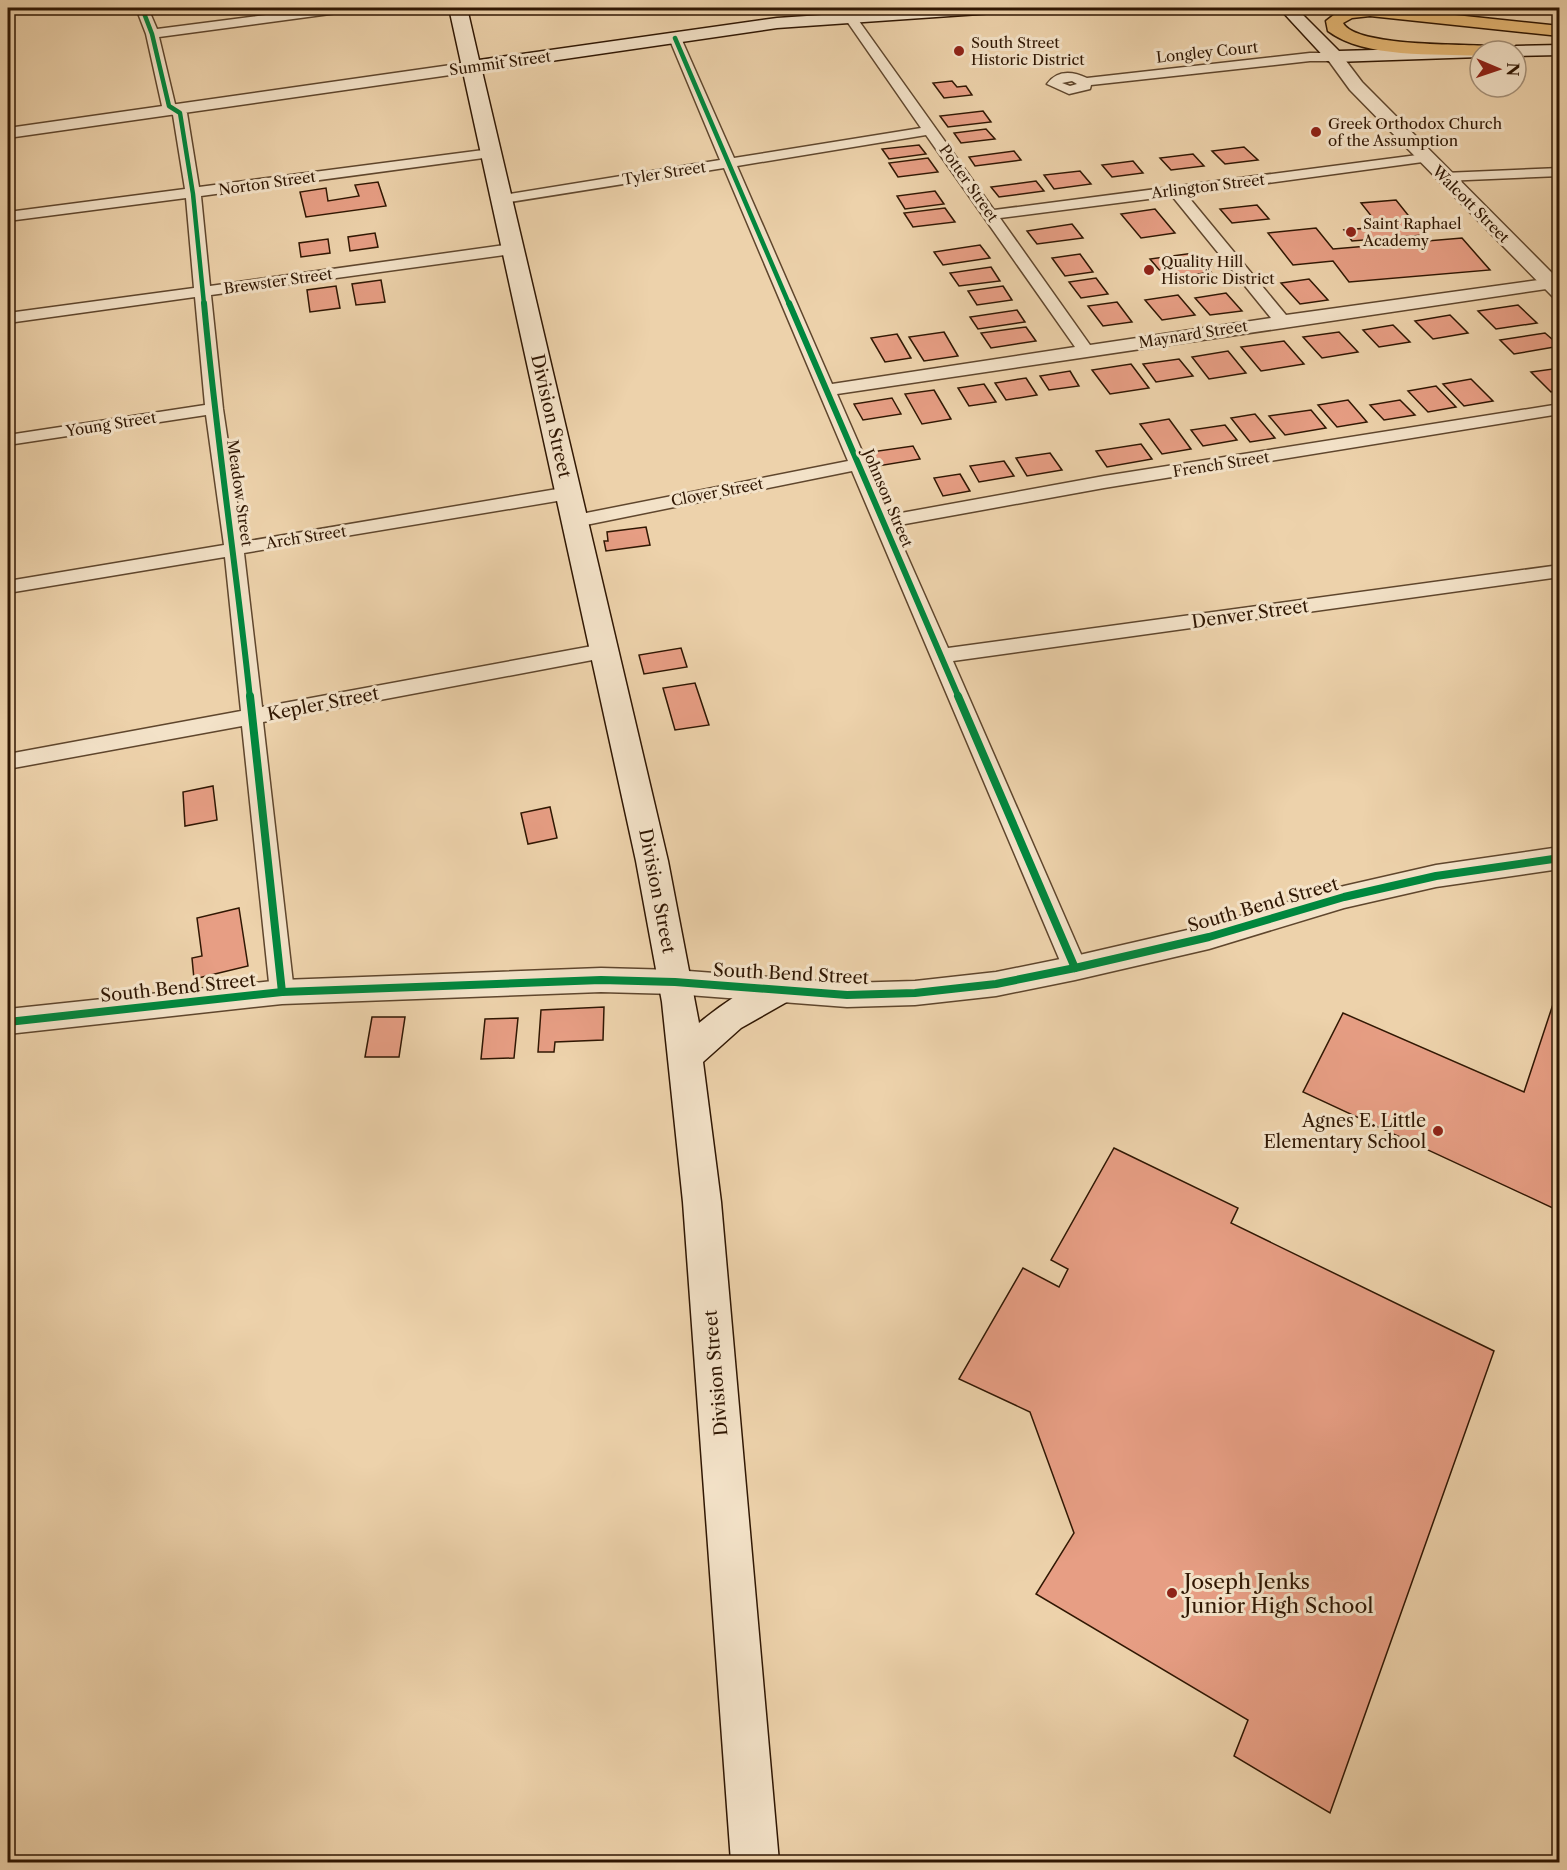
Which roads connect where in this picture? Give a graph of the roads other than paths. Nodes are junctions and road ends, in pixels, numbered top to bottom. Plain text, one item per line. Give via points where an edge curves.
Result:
1 (142, 8) edge
2 (345, 8) edge
3 (458, 8) edge
4 (994, 8) edge
5 (1287, 8) edge
6 (1345, 8) edge
7 (1475, 8) edge
8 (1377, 11) junction
9 (774, 15) edge
10 (850, 17) junction
11 (1560, 18) edge
12 (1560, 31) edge
13 (152, 34) junction
14 (675, 38) junction
15 (1468, 49) edge
16 (1556, 49) edge
17 (1528, 50) edge
18 (1468, 52) edge
19 (1334, 57) junction
20 (472, 67) junction
21 (1084, 82) dead end
22 (175, 109) junction
23 (932, 130) junction
24 (8, 133) edge
25 (491, 153) junction
26 (1425, 158) junction
27 (731, 163) junction
28 (1560, 172) edge
29 (1444, 177) junction
30 (1175, 190) junction
31 (193, 194) junction
32 (504, 199) junction
33 (991, 215) junction
34 (8, 217) edge
35 (512, 249) junction
36 (1556, 286) edge
37 (201, 292) junction
38 (8, 318) edge
39 (1282, 321) junction
40 (1086, 351) junction
41 (827, 390) junction
42 (214, 409) junction
43 (1560, 409) edge
44 (8, 440) edge
45 (858, 464) junction
46 (568, 493) junction
47 (576, 521) junction
48 (884, 522) junction
49 (234, 549) junction
50 (1560, 571) edge
51 (8, 587) edge
52 (603, 651) junction
53 (941, 656) junction
54 (252, 717) junction
55 (8, 762) edge
56 (1560, 858) edge
57 (1075, 968) junction
58 (675, 982) junction
59 (780, 990) junction
60 (282, 992) junction
61 (8, 1022) edge
62 (685, 1058) junction
63 (755, 1863) edge

1 - 13 street, Meadow Street
2 - 13 street
3 - 20 main road, Division Street
4 - 10 main road, Summit Street
5 - 19 main road, Walcott Street
6 - 8 highway
7 - 11 highway
8 - 12 highway
8 - 15 highway via 1342,16 1334,27 1345,36 1368,43
9 - 10 main road, Summit Street
9 - 14 main road, Summit Street
10 - 23 street, Potter Street
13 - 22 street, Meadow Street via 170,106
14 - 20 main road, Summit Street
14 - 27 street, Johnson Street
16 - 17 main road
18 - 19 main road
19 - 21 street, Longley Court
19 - 26 street, Walcott Street via 1356,86
20 - 22 street, Summit Street
20 - 25 main road, Division Street
22 - 24 street, Summit Street
22 - 31 street, Meadow Street via 180,113
23 - 27 street, Tyler Street
23 - 33 street, Potter Street
25 - 31 street, Norton Street
25 - 32 main road, Division Street
26 - 29 street, Walcott Street
26 - 30 street, Arlington Street
27 - 32 street, Tyler Street
27 - 41 street, Johnson Street
28 - 29 street
29 - 36 street, Walcott Street
30 - 33 street, Arlington Street
30 - 39 street
31 - 34 street, Norton Street
31 - 37 street, Meadow Street
32 - 35 main road, Division Street
33 - 40 street, Potter Street
35 - 37 street, Brewster Street
35 - 46 main road, Division Street
36 - 39 street, Maynard Street
37 - 38 street, Brewster Street
37 - 42 street, Meadow Street
39 - 40 street, Maynard Street
40 - 41 street, Maynard Street
41 - 45 street, Johnson Street
42 - 44 street, Young Street
42 - 49 street, Meadow Street
43 - 48 street, French Street via 1104,482
45 - 47 street, Clover Street
45 - 48 street, Johnson Street
46 - 47 main road, Division Street
46 - 49 street, Arch Street
47 - 52 main road, Division Street
48 - 53 street, Johnson Street
49 - 51 street, Arch Street
49 - 54 street, Meadow Street
50 - 53 street, Denver Street
52 - 54 street, Kepler Street
52 - 58 main road, Division Street via 652,861
53 - 57 street, Johnson Street
54 - 55 street, Kepler Street
54 - 60 street, Meadow Street
56 - 57 street, South Bend Street via 1425,879 1344,897 1209,937
57 - 59 street, South Bend Street via 996,984 915,993 847,995
58 - 59 street, South Bend Street
58 - 60 street, South Bend Street via 601,980
58 - 62 main road, Division Street
59 - 62 main road via 711,1030
60 - 61 street, South Bend Street
62 - 63 main road, Division Street via 702,1202

